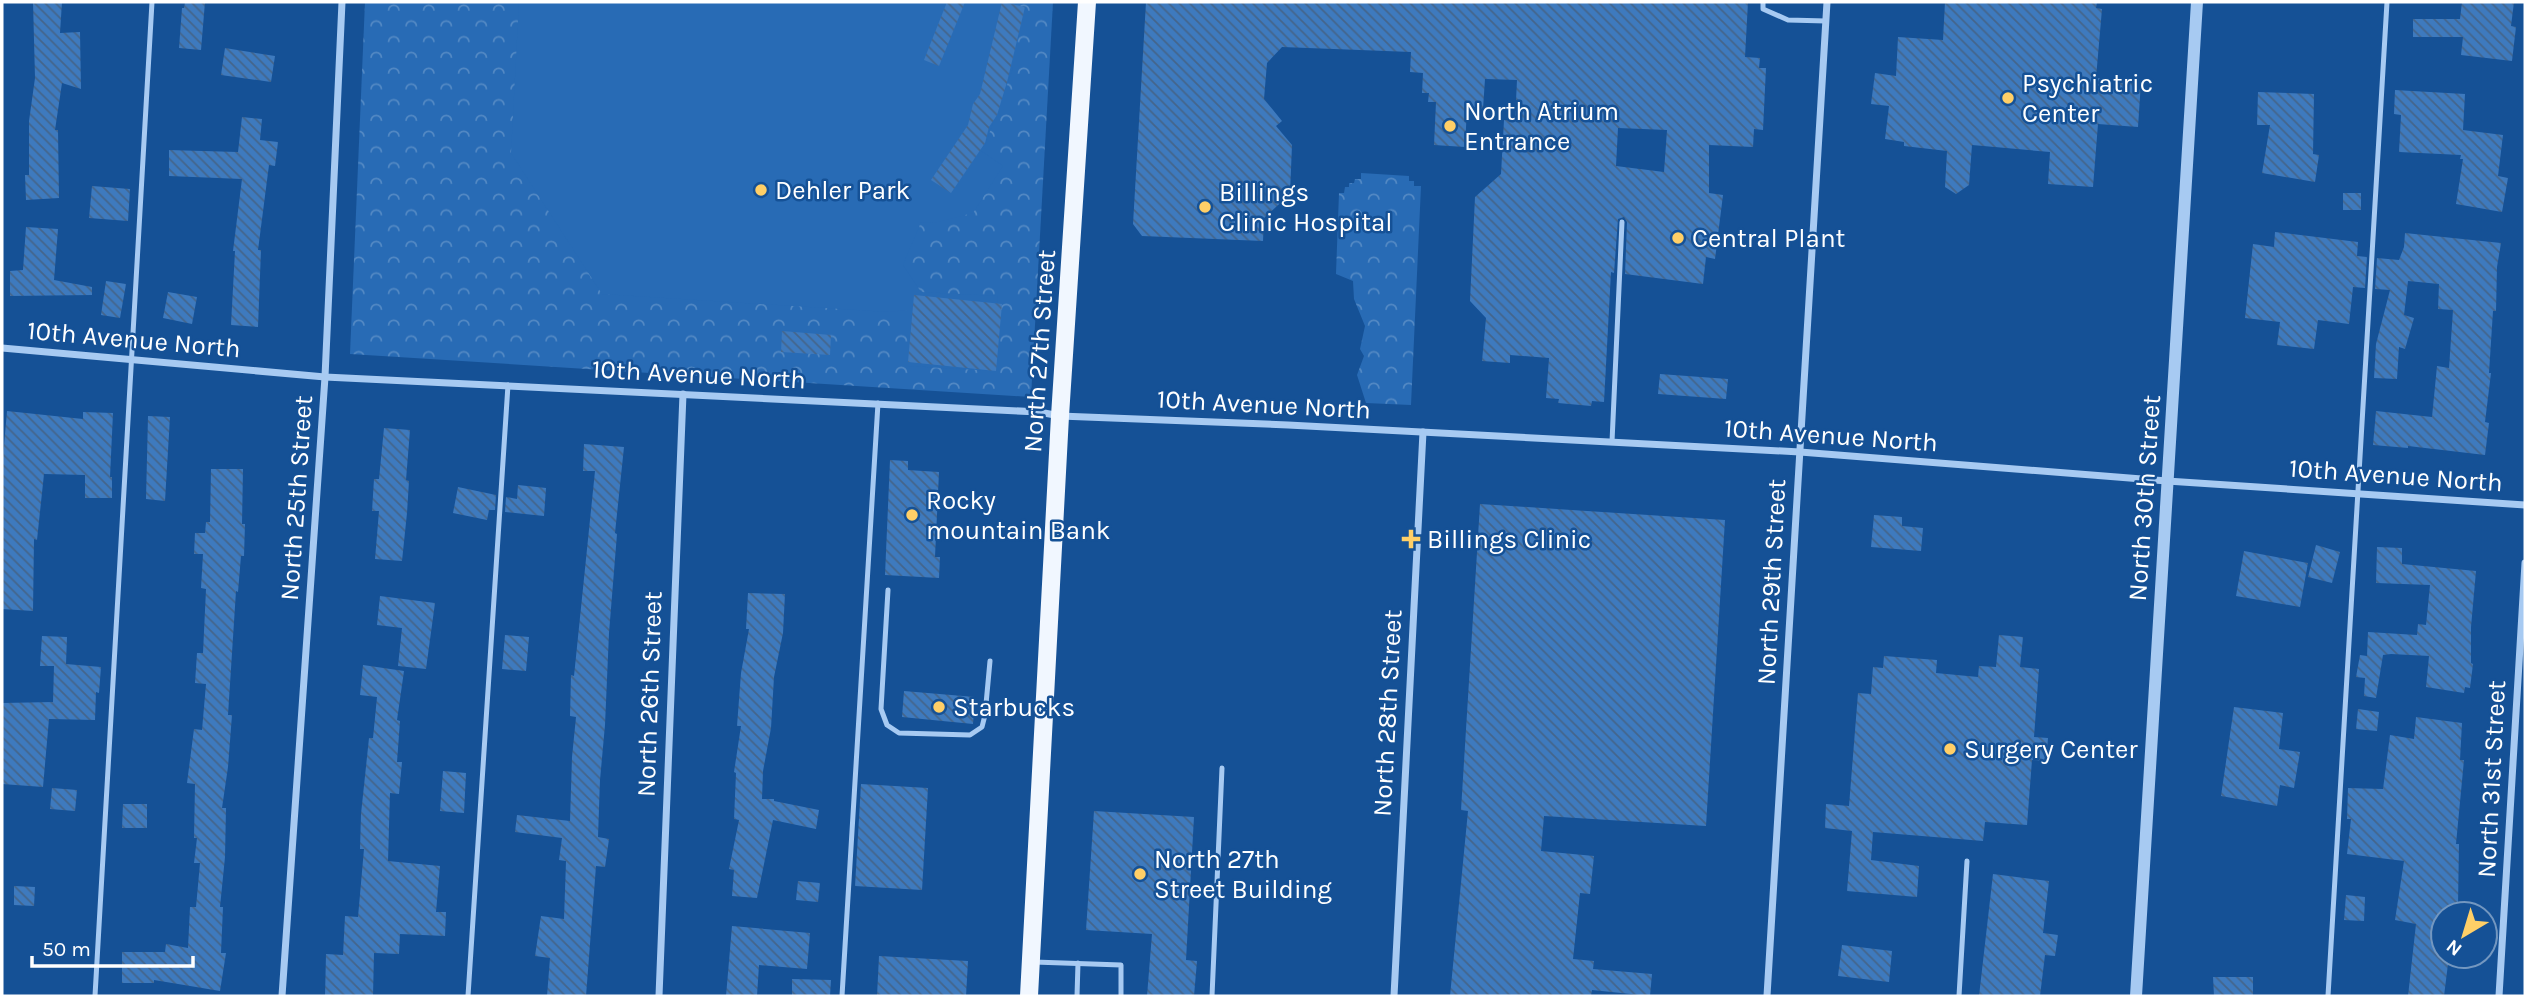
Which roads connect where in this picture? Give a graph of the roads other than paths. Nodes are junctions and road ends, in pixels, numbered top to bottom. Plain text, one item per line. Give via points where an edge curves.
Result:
1 (152, 2) edge
2 (342, 2) edge
3 (1087, 2) edge
4 (1763, 2) edge
5 (1827, 2) edge
6 (2197, 2) edge
7 (2386, 2) edge
8 (1826, 21) junction
9 (1622, 222) dead end
10 (2, 348) edge
11 (131, 360) junction
12 (325, 377) junction
13 (508, 385) junction
14 (683, 394) junction
15 (878, 403) junction
16 (1060, 416) junction
17 (1423, 432) junction
18 (1612, 442) junction
19 (1800, 452) junction
20 (2167, 481) junction
21 (2357, 494) junction
22 (2525, 505) edge
23 (2525, 564) edge
24 (888, 590) dead end
25 (990, 661) dead end
26 (1223, 768) dead end
27 (1967, 861) dead end
28 (1031, 962) junction
29 (1078, 963) junction
30 (95, 996) edge
31 (282, 996) edge
32 (468, 996) edge
33 (659, 996) edge
34 (842, 996) edge
35 (1029, 996) edge
36 (1077, 996) edge
37 (1121, 996) edge
38 (1212, 996) edge
39 (1394, 996) edge
40 (1767, 996) edge
41 (1959, 996) edge
42 (2136, 996) edge
43 (2328, 996) edge
44 (2499, 996) edge

1 - 11 lane
2 - 12 street, North 25th Street
3 - 16 main road, North 27th Street
4 - 8 lane via 1763,9 1788,20
5 - 8 street, North 29th Street
6 - 20 street, North 30th Street
7 - 21 lane
8 - 19 street, North 29th Street
9 - 18 lane
10 - 11 street, 10th Avenue North
11 - 12 street, 10th Avenue North
11 - 30 lane
12 - 13 street, 10th Avenue North
12 - 31 street, North 25th Street
13 - 14 street, 10th Avenue North
13 - 32 lane
14 - 15 street, 10th Avenue North
14 - 33 street, North 26th Street
15 - 16 street, 10th Avenue North
15 - 34 lane
16 - 17 street, 10th Avenue North
16 - 28 main road, North 27th Street
17 - 18 street, 10th Avenue North
17 - 39 street, North 28th Street
18 - 19 street, 10th Avenue North
19 - 20 street, 10th Avenue North
19 - 40 street, North 29th Street
20 - 21 street, 10th Avenue North
20 - 42 street, North 30th Street
21 - 22 street, 10th Avenue North
21 - 43 lane
23 - 44 street, North 31st Street
24 - 25 lane via 881,709 887,725 899,733 970,735 982,727
26 - 38 lane
27 - 41 lane
28 - 29 lane
28 - 35 main road, North 27th Street
29 - 36 lane
29 - 37 lane via 1121,965

